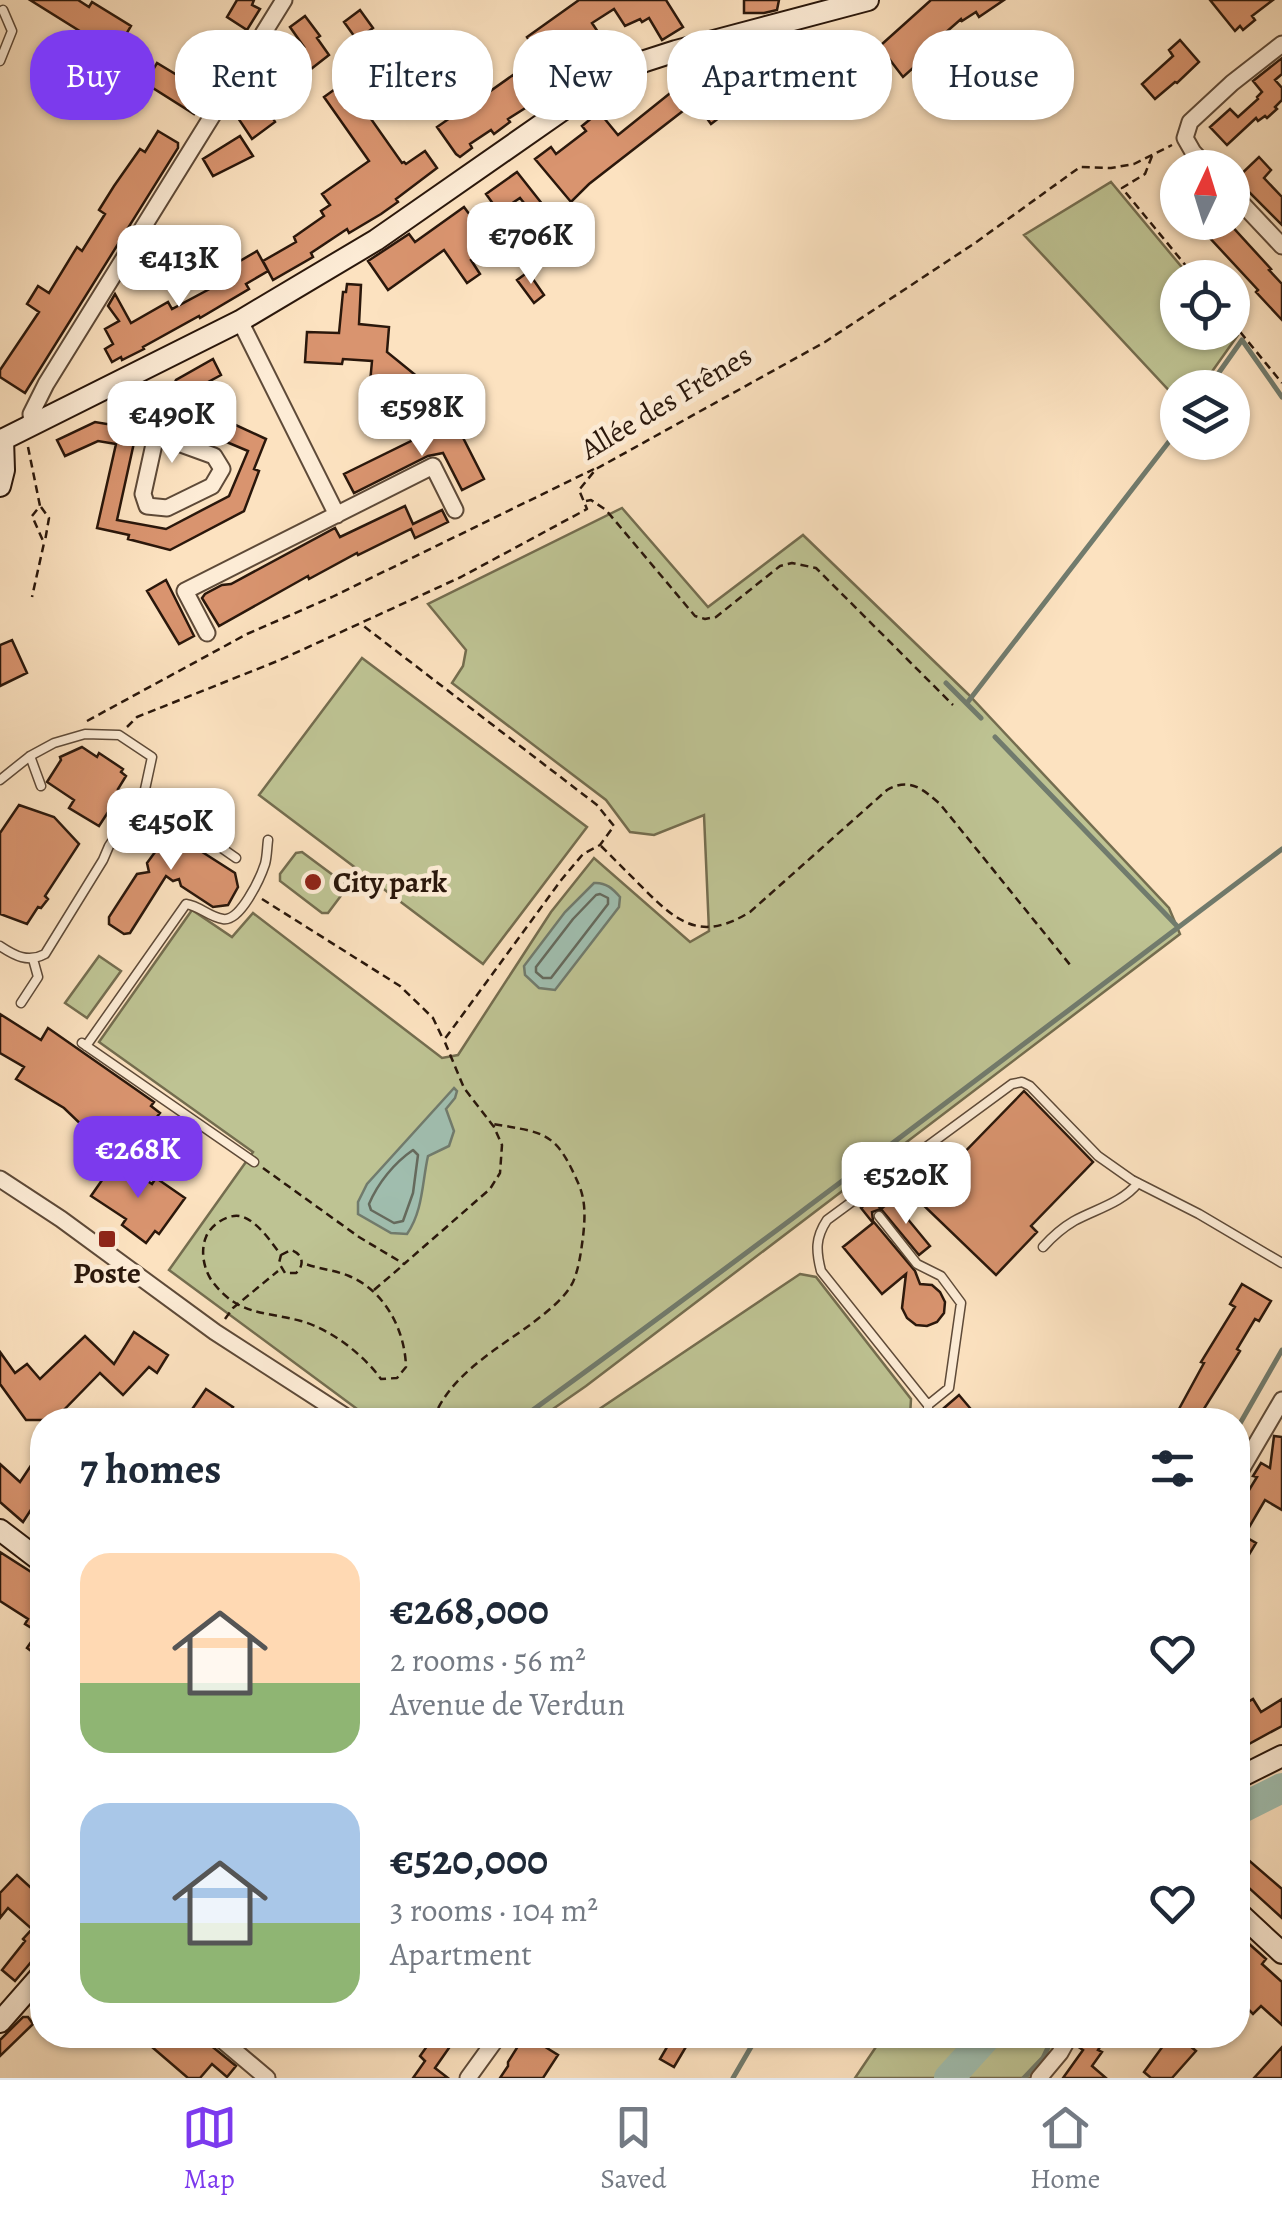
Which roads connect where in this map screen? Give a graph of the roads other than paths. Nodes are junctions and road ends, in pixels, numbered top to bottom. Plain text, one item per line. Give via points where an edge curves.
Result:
1 (284, 0) edge
2 (868, 0) edge
3 (3, 10) dead end
4 (1282, 44) edge
5 (0, 61) edge
6 (1193, 150) edge
7 (1250, 213) edge
8 (1282, 246) edge
9 (240, 321) junction
10 (126, 378) junction
11 (32, 424) junction
12 (156, 435) junction
13 (1, 439) edge
14 (0, 486) edge
15 (455, 510) dead end
16 (337, 515) junction
17 (207, 633) dead end
18 (30, 756) junction
19 (0, 780) edge
20 (41, 786) dead end
21 (144, 794) junction
22 (268, 840) dead end
23 (236, 858) dead end
24 (0, 946) edge
25 (33, 959) junction
26 (21, 1003) dead end
27 (254, 1162) road end
28 (0, 1179) edge
29 (1138, 1183) junction
30 (879, 1216) dead end
31 (1042, 1247) dead end
32 (1282, 1263) edge
33 (1282, 1400) edge
34 (928, 1405) joint
35 (332, 1408) edge
36 (1250, 1455) edge
37 (0, 1530) edge
38 (30, 1553) edge
39 (1282, 1756) edge
40 (1250, 1772) edge
41 (1250, 1923) edge
42 (1282, 1953) edge
43 (30, 1988) edge
44 (0, 2022) edge
45 (231, 2048) edge
46 (490, 2048) edge
47 (1063, 2048) edge
48 (267, 2078) edge
49 (468, 2078) edge
50 (1039, 2078) edge

1 - 11 street via 46,384
2 - 9 street via 661,56 607,79 376,240
3 - 5 lane via 12,31
4 - 6 street via 1190,122 1185,138
7 - 8 street
9 - 10 street
9 - 16 street
10 - 11 street
10 - 12 street
11 - 13 street
12 - 12 street via 142,494 147,506 167,508 212,486 222,469 214,456
13 - 14 street
15 - 16 street via 434,466
16 - 17 street via 185,591
18 - 19 lane
18 - 20 lane
18 - 21 lane via 85,734 119,735 152,757
21 - 23 lane
21 - 25 lane via 45,954
22 - 27 lane via 266,862 241,910 226,920 186,904 84,1044
24 - 25 lane
25 - 26 lane via 38,977
28 - 35 street
29 - 31 lane
29 - 32 lane
29 - 34 lane via 1098,1156 1022,1082 828,1220 816,1249 821,1271
30 - 34 lane via 961,1304 948,1388
33 - 36 street
37 - 38 street
39 - 40 street
41 - 42 street
43 - 44 street
45 - 48 street
46 - 49 street
47 - 50 street

